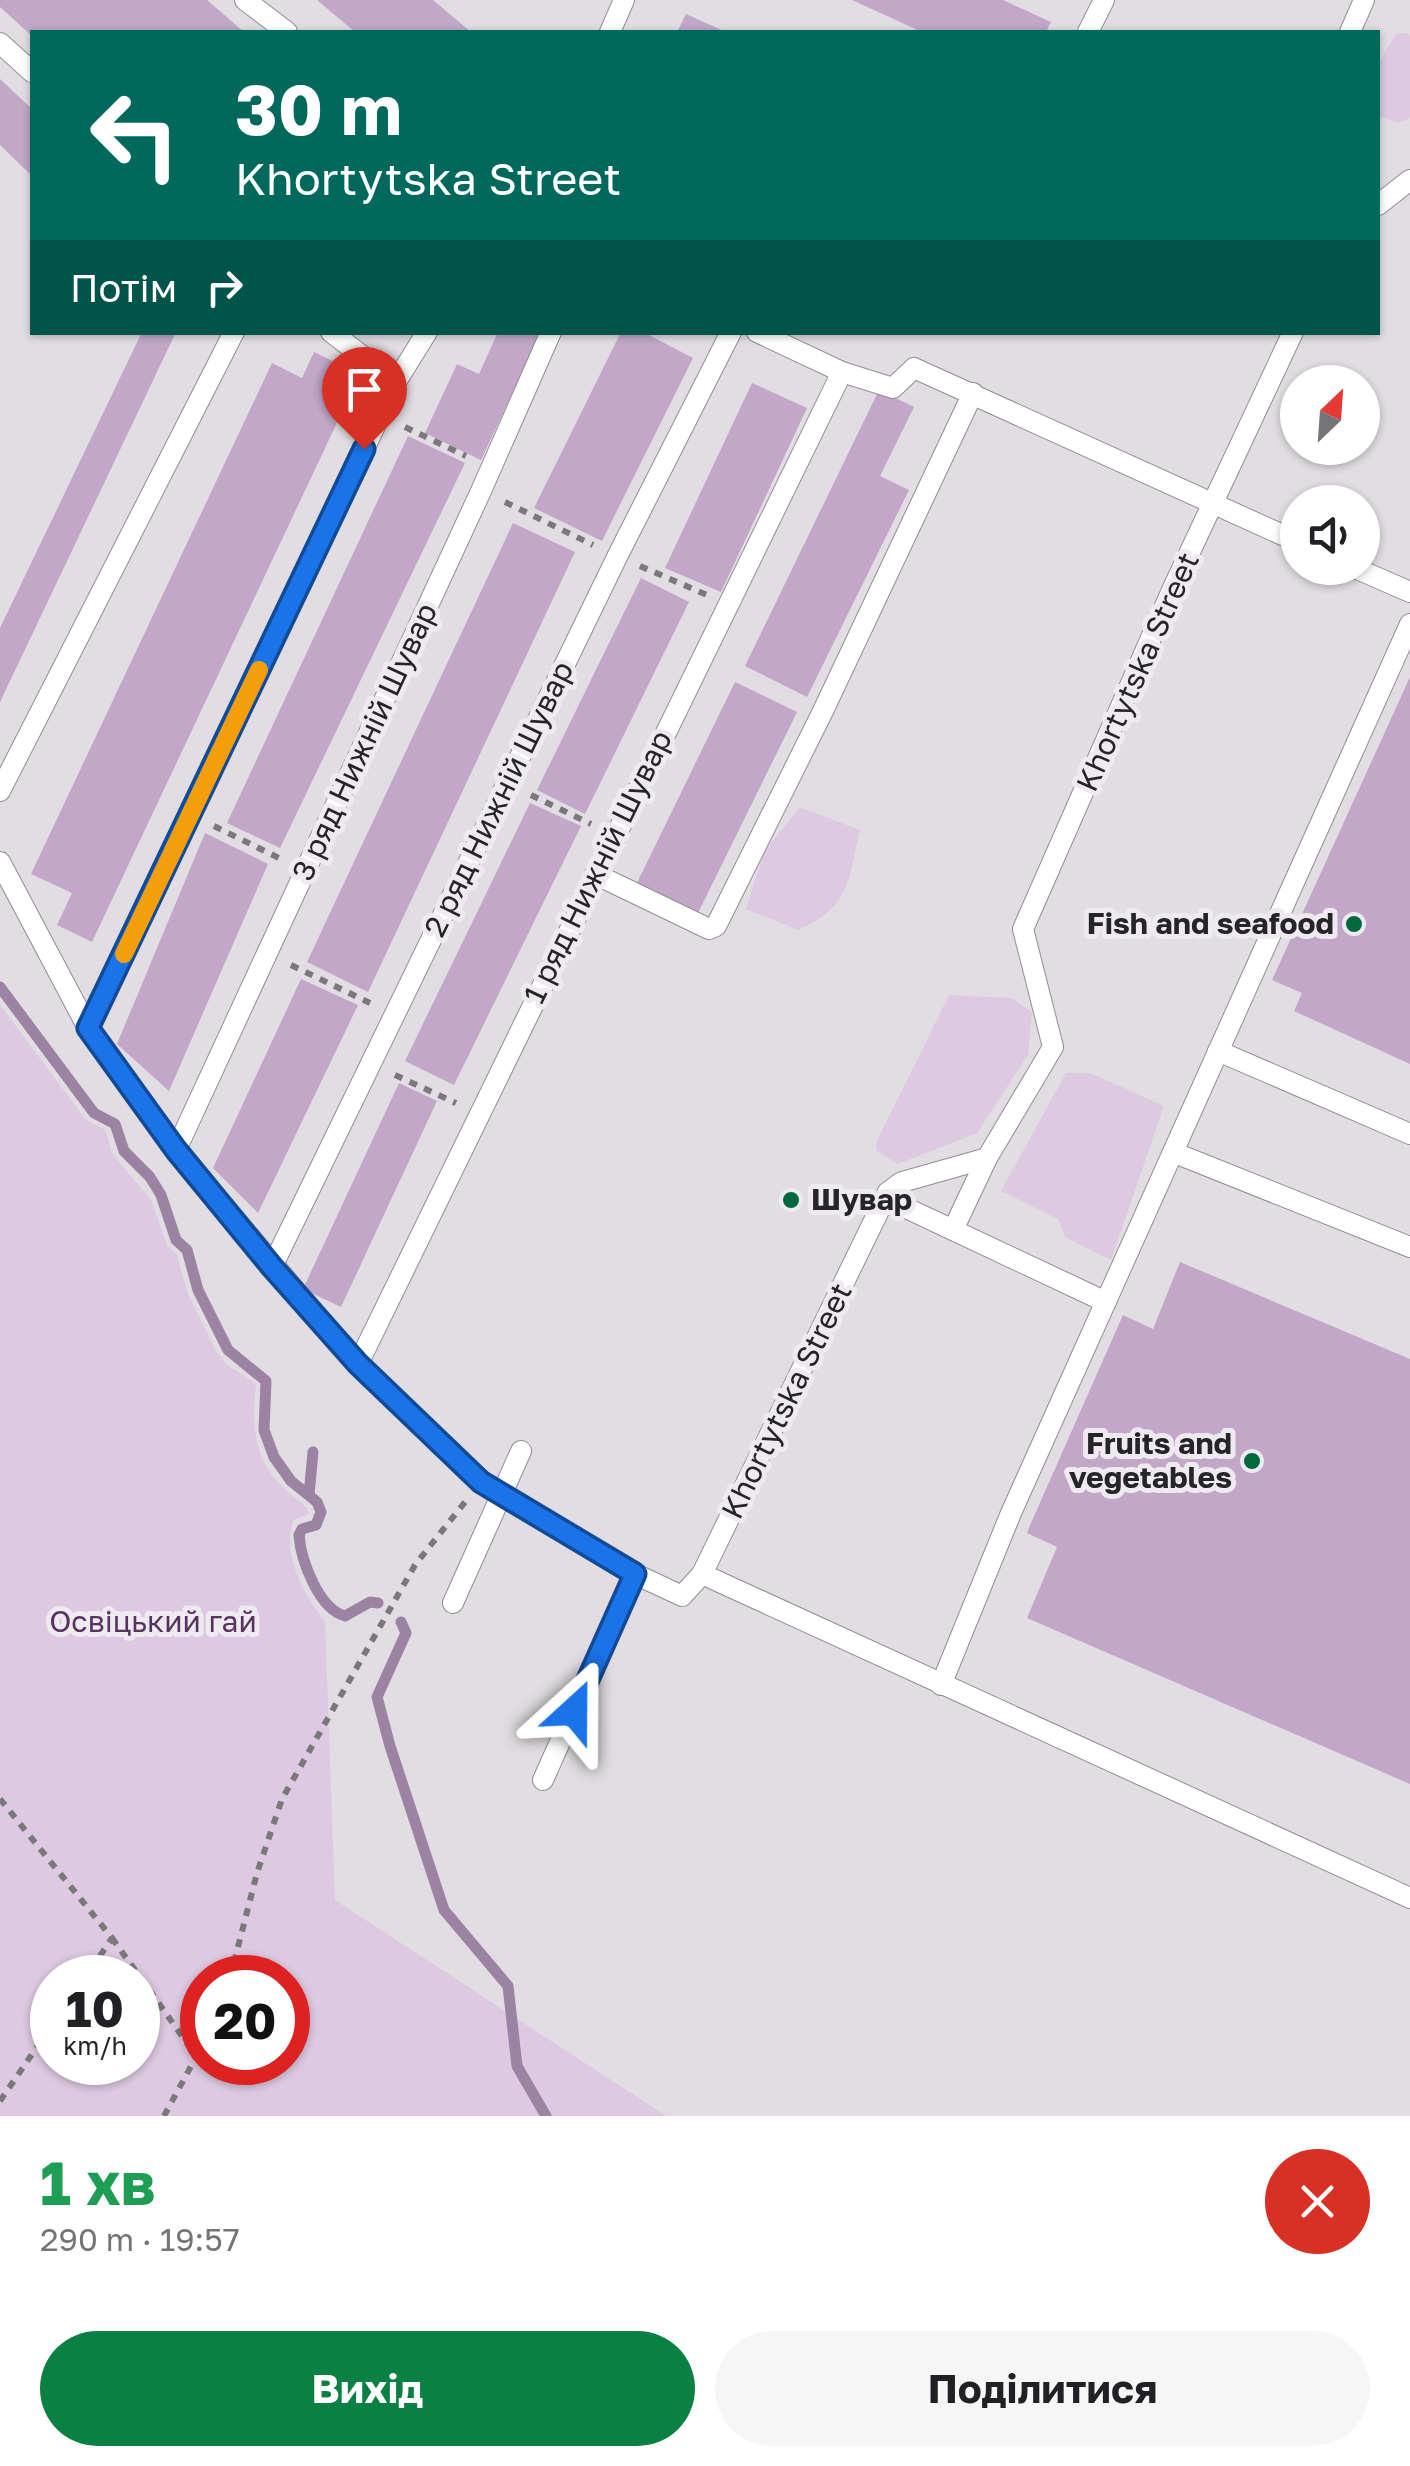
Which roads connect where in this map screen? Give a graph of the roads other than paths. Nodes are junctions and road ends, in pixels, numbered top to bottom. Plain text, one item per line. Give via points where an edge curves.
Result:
1 (245, 0) edge
2 (624, 0) edge
3 (1104, 0) edge
4 (1364, 0) edge
5 (284, 30) edge
6 (611, 30) edge
7 (1089, 30) edge
8 (1351, 30) edge
9 (0, 43) edge
10 (30, 70) edge
11 (1410, 180) edge
12 (1380, 204) edge
13 (232, 335) edge
14 (335, 335) edge
15 (425, 335) edge
16 (549, 335) edge
17 (730, 335) edge
18 (763, 335) edge
19 (1293, 335) edge
20 (842, 372) junction
21 (396, 382) junction
22 (973, 393) junction
23 (1214, 504) junction
24 (1280, 534) edge
25 (1380, 579) edge
26 (1410, 592) edge
27 (1410, 624) edge
28 (0, 791) edge
29 (0, 862) edge
30 (595, 874) junction
31 (88, 1028) junction
32 (1218, 1052) junction
33 (1410, 1134) edge
34 (176, 1150) junction
35 (1175, 1153) junction
36 (988, 1158) junction
37 (885, 1198) junction
38 (953, 1230) junction
39 (1410, 1247) edge
40 (272, 1267) junction
41 (1106, 1302) junction
42 (358, 1364) junction
43 (520, 1451) dead end
44 (501, 1494) junction
45 (635, 1574) junction
46 (702, 1574) junction
47 (453, 1603) dead end
48 (941, 1684) junction
49 (543, 1780) dead end
50 (1410, 1898) edge

1 - 5 lane
2 - 6 lane
3 - 7 lane
4 - 8 lane
9 - 10 lane
11 - 12 lane
13 - 28 lane
14 - 21 lane
15 - 21 lane
16 - 34 lane, 3 ряд Нижній Шувар
17 - 40 lane, 2 ряд Нижній Шувар
18 - 20 lane
19 - 23 lane, Khortytska Street
20 - 22 lane via 893,388 914,368
20 - 30 lane, 1 ряд Нижній Шувар
21 - 31 lane
22 - 23 lane
22 - 30 lane via 716,926
23 - 24 lane
23 - 36 lane, Khortytska Street via 1023,928 1053,1047
25 - 26 lane
27 - 32 lane
29 - 31 lane
30 - 42 lane, 1 ряд Нижній Шувар
31 - 34 lane
32 - 33 lane
32 - 35 lane
34 - 40 lane
35 - 39 lane
35 - 41 lane
36 - 37 lane via 902,1182
36 - 38 lane, Khortytska Street
37 - 38 lane
37 - 46 lane, Khortytska Street
38 - 41 lane
40 - 42 lane
41 - 48 lane
42 - 44 lane
43 - 44 lane
44 - 45 lane
44 - 47 lane
45 - 46 lane via 682,1596
45 - 49 lane
46 - 48 lane
48 - 50 lane

